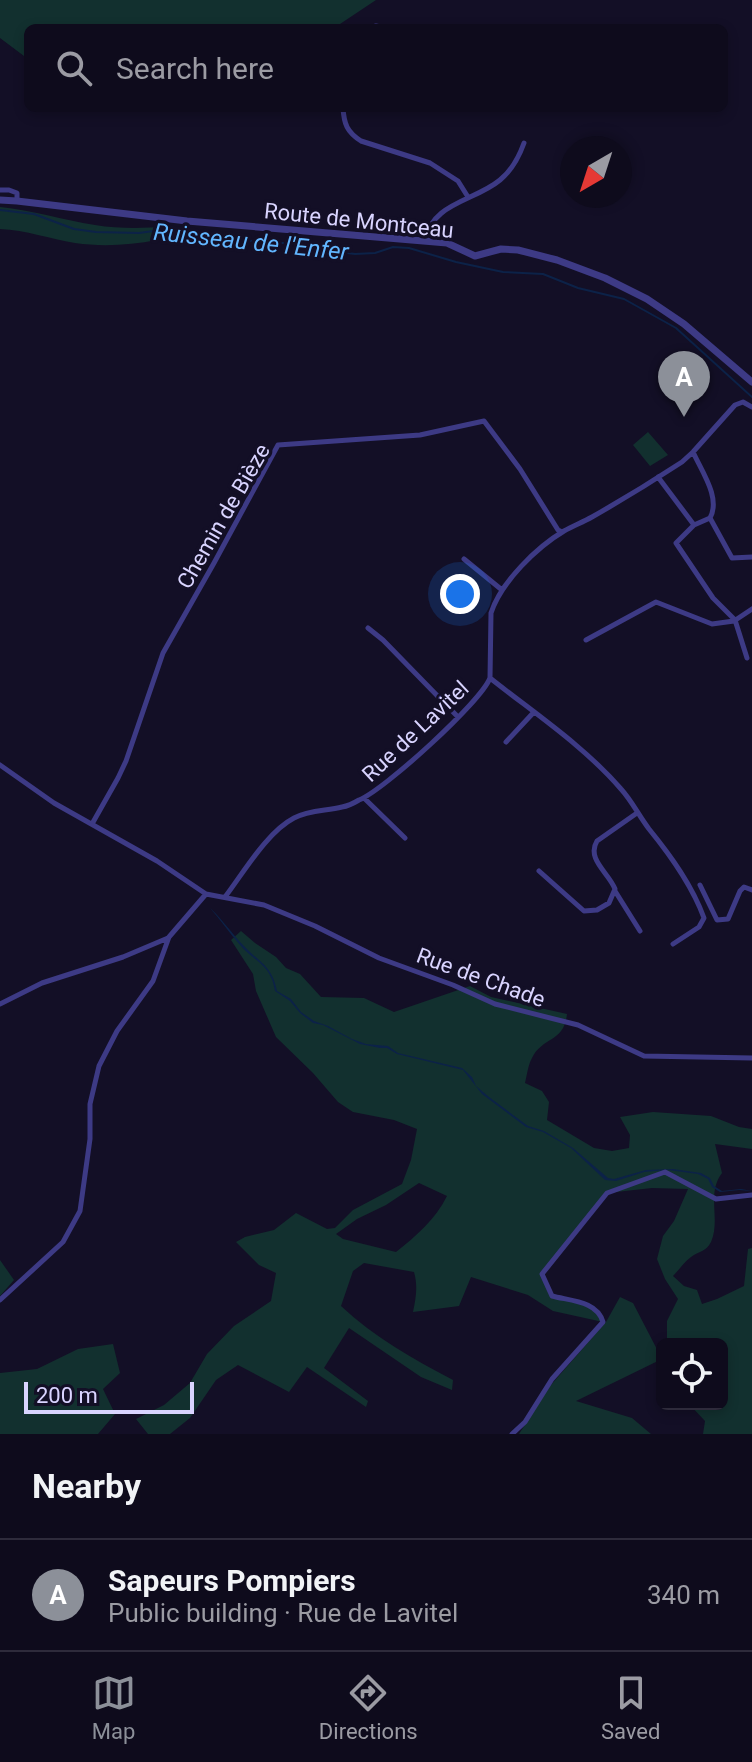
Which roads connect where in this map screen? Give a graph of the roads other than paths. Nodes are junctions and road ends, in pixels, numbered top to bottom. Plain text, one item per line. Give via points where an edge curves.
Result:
1 (344, 112) edge
2 (524, 143) dead end
3 (0, 190) edge
4 (468, 197) junction
5 (0, 200) edge
6 (17, 201) junction
7 (425, 241) junction
8 (752, 382) edge
9 (752, 407) edge
10 (693, 452) junction
11 (658, 477) junction
12 (710, 518) junction
13 (694, 525) junction
14 (562, 532) junction
15 (752, 557) edge
16 (464, 559) dead end
17 (502, 590) junction
18 (752, 609) edge
19 (735, 620) junction
20 (368, 628) dead end
21 (586, 640) dead end
22 (747, 658) dead end
23 (490, 678) junction
24 (534, 712) junction
25 (458, 717) junction
26 (506, 742) dead end
27 (0, 765) edge
28 (364, 798) junction
29 (637, 813) junction
30 (92, 824) junction
31 (405, 838) dead end
32 (539, 871) dead end
33 (700, 885) dead end
34 (752, 890) edge
35 (614, 891) junction
36 (206, 894) junction
37 (225, 897) junction
38 (640, 931) dead end
39 (169, 937) junction
40 (673, 944) dead end
41 (0, 1004) edge
42 (752, 1058) edge
43 (752, 1195) edge
44 (0, 1300) edge
45 (512, 1434) edge

1 - 4 street via 346,127 361,141 430,163 458,181
2 - 4 street via 500,180
3 - 6 street via 17,193
4 - 7 street via 429,225
5 - 6 street, Route de Montceau
6 - 7 street, Route de Montceau
7 - 8 street, Route de Montceau via 447,243 475,256 518,250 605,278 684,324
9 - 10 street, Rue de Lavitel via 735,405
10 - 11 street, Rue de Lavitel
10 - 12 street via 714,501
11 - 13 street
11 - 14 street, Rue de Lavitel
12 - 13 street
12 - 15 street via 732,558
13 - 19 street via 676,543 713,598
14 - 17 street, Rue de Lavitel
14 - 30 street, Chemin de Bièze via 484,421 420,435 278,445 163,653 126,761
16 - 17 street
17 - 23 street, Rue de Lavitel via 491,613
18 - 19 street
19 - 21 street via 712,624 656,602
19 - 22 street
20 - 25 street
23 - 24 street
23 - 25 street, Rue de Lavitel
24 - 26 street
24 - 29 street via 622,789
25 - 28 street, Rue de Lavitel
27 - 30 street
28 - 31 street
28 - 37 street, Rue de Lavitel via 295,817 278,829
29 - 35 street via 594,846 595,859
29 - 40 street via 687,883 704,918
30 - 36 street
32 - 35 street via 584,911 609,903
33 - 34 street via 717,920 728,919 744,887
35 - 38 street
36 - 37 street, Rue de Chade
36 - 39 street
37 - 42 street, Rue de Chade via 264,905 379,958 495,1004 578,1025 644,1056
39 - 41 street via 42,983
39 - 44 street via 153,981 99,1066 80,1211 63,1242
43 - 45 street via 716,1199 665,1172 607,1193 542,1274 552,1296 593,1306 603,1322

